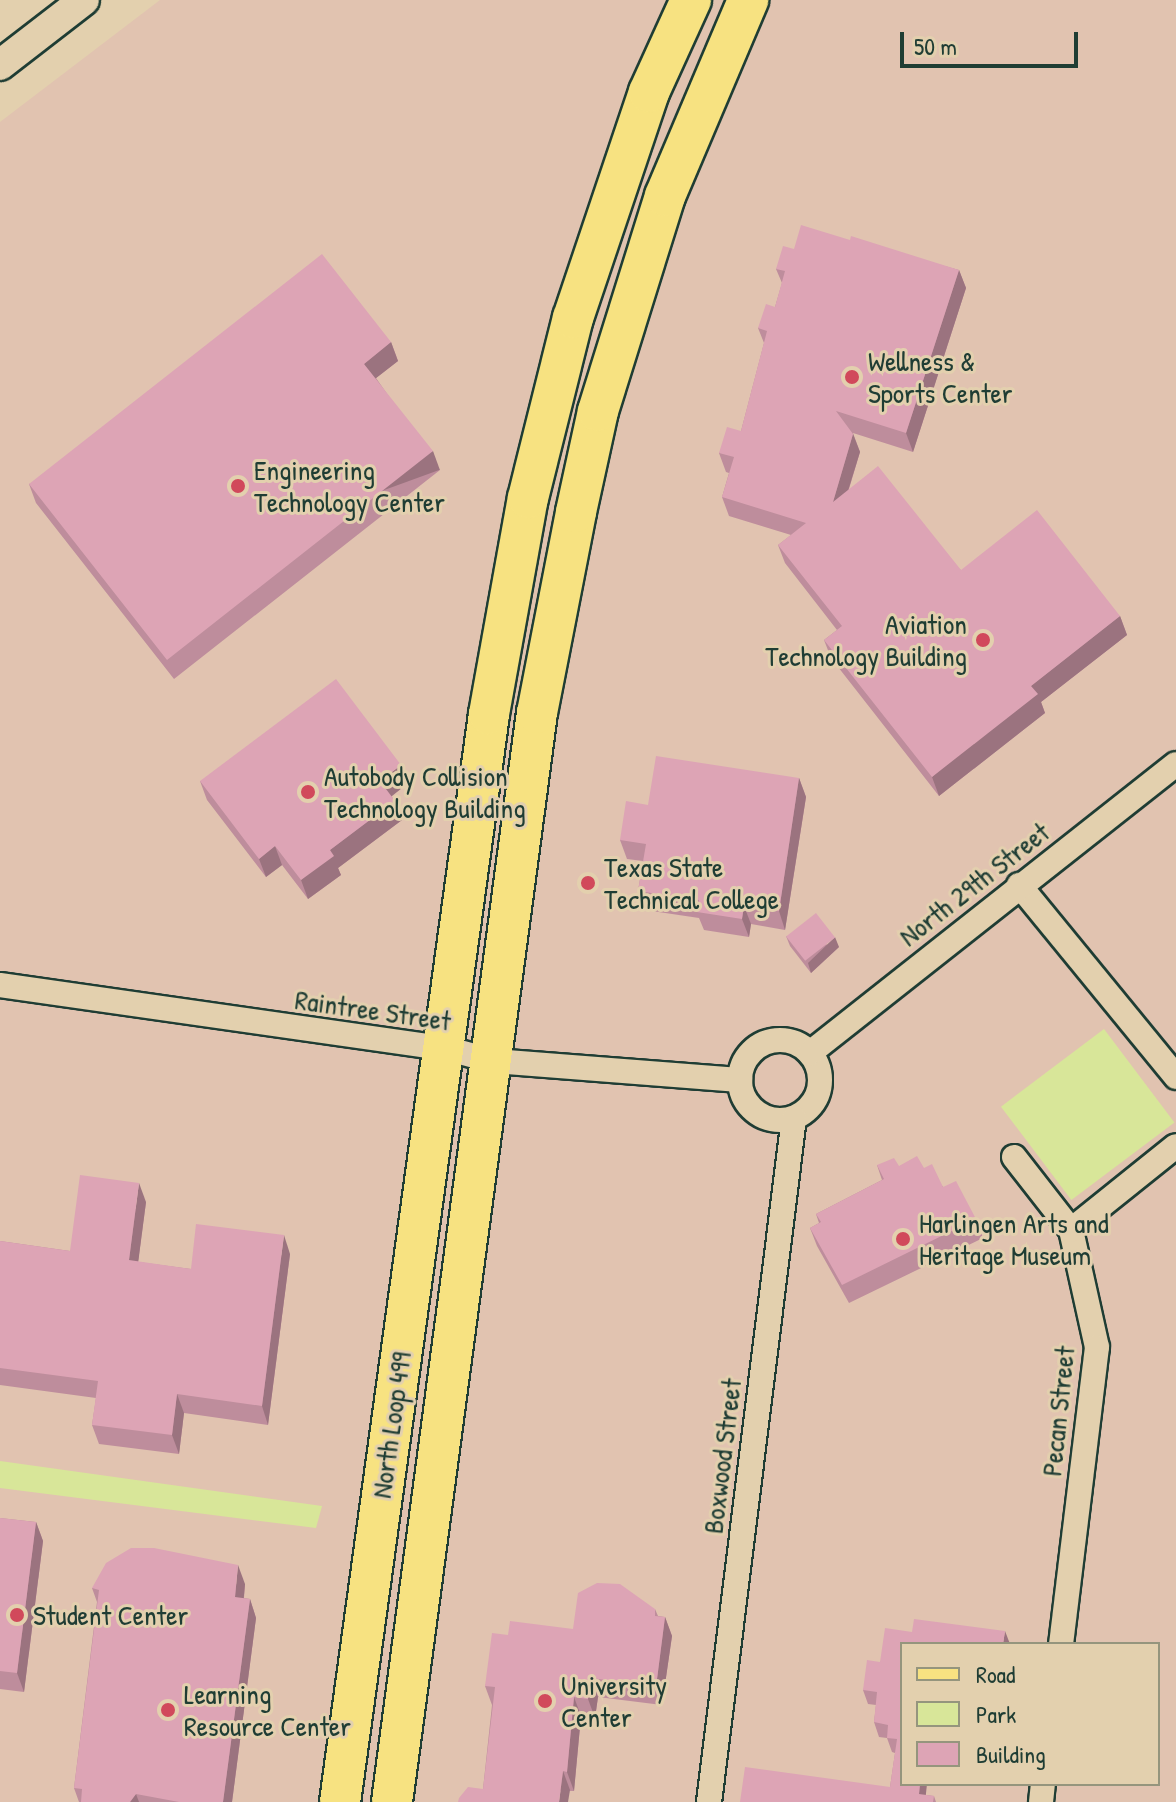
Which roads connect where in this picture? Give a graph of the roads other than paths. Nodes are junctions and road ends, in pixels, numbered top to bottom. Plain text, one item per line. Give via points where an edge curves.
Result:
1 (84, 0) edge
2 (691, 0) edge
3 (748, 0) edge
4 (0, 65) edge
5 (1176, 764) edge
6 (1019, 885) junction
7 (0, 985) edge
8 (445, 1048) junction
9 (810, 1053) junction
10 (493, 1061) junction
11 (1176, 1077) edge
12 (740, 1080) junction
13 (794, 1118) junction
14 (1176, 1146) edge
15 (1014, 1157) dead end
16 (1071, 1230) junction
17 (1061, 1642) edge
18 (340, 1802) edge
19 (392, 1802) edge
20 (709, 1802) edge

1 - 4 street
2 - 8 main road, North Loop 499 via 649,92 573,318 530,486 489,714
3 - 10 main road, North Loop 499 via 665,196 598,411 537,713
5 - 6 street, North 29th Street
6 - 9 street, North 29th Street
6 - 11 street
7 - 8 street, Raintree Street
8 - 10 street, Raintree Street
8 - 18 main road, North Loop 499
9 - 12 street via 794,1042 775,1040 757,1047 744,1061
9 - 13 street via 819,1070 819,1090 810,1107
10 - 12 street, Raintree Street
10 - 19 main road, North Loop 499
12 - 13 street via 744,1099 757,1113 775,1120
13 - 20 street, Boxwood Street
14 - 16 street
15 - 16 street, Pecan Street
16 - 17 street, Pecan Street via 1097,1347

